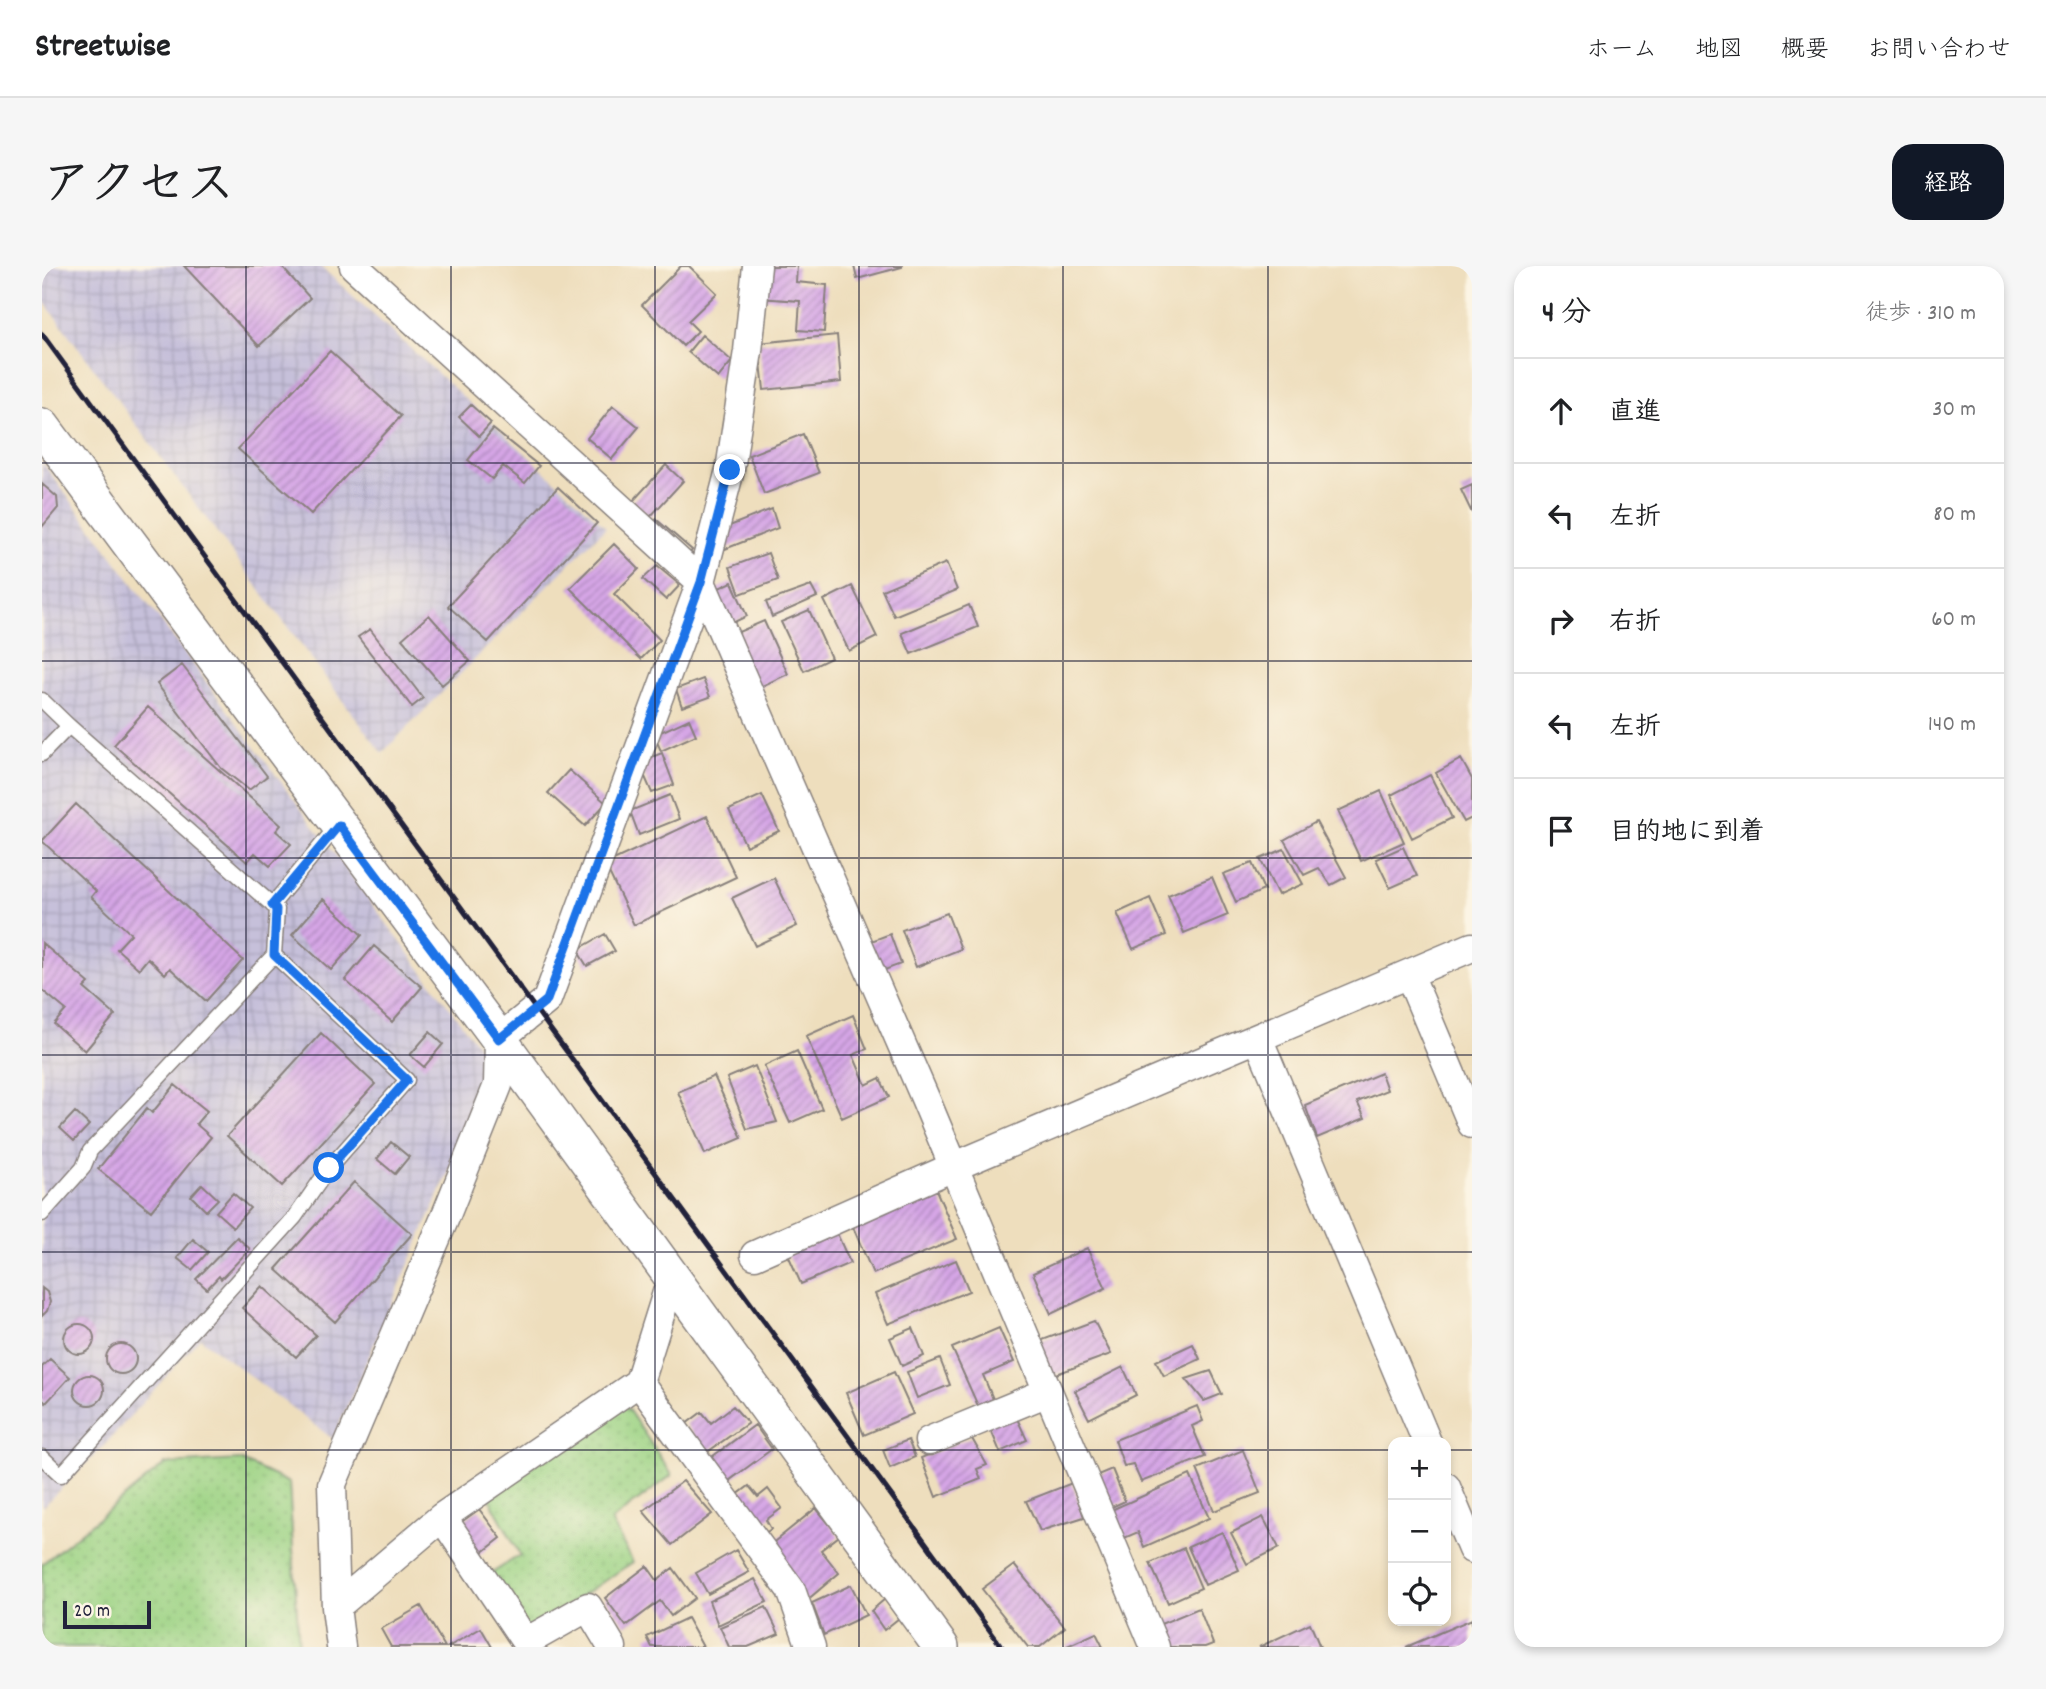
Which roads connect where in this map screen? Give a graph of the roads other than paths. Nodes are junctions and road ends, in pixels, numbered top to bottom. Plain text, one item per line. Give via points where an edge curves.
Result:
1 (354, 266) edge
2 (757, 266) edge
3 (42, 426) edge
4 (701, 582) junction
5 (42, 699) edge
6 (69, 726) junction
7 (42, 754) edge
8 (339, 825) junction
9 (272, 905) junction
10 (1472, 947) edge
11 (274, 955) junction
12 (1409, 974) junction
13 (1258, 1038) junction
14 (499, 1039) junction
15 (1472, 1124) edge
16 (953, 1167) junction
17 (42, 1214) edge
18 (755, 1255) dead end
19 (672, 1277) junction
20 (639, 1382) junction
21 (1048, 1392) junction
22 (1425, 1437) edge
23 (929, 1441) dead end
24 (42, 1457) edge
25 (1451, 1499) edge
26 (442, 1517) junction
27 (1472, 1549) edge
28 (336, 1606) junction
29 (341, 1647) edge
30 (612, 1647) edge
31 (811, 1647) edge
32 (941, 1647) edge
33 (1155, 1647) edge

1 - 4 street
2 - 4 street via 730,470
3 - 8 street
4 - 14 street via 547,1000
4 - 16 street
5 - 6 lane
6 - 7 lane
6 - 9 lane
8 - 9 lane
8 - 14 street
9 - 11 lane via 276,909
10 - 12 street
11 - 17 lane via 90,1151 83,1168
11 - 24 lane via 407,1080 329,1168 295,1217 61,1475
12 - 13 street
12 - 15 street
13 - 16 street
13 - 22 street
14 - 19 street
14 - 28 street via 498,1085 332,1484
16 - 18 street
16 - 21 street
19 - 20 street
19 - 32 street
20 - 26 street
20 - 31 street via 790,1590
21 - 23 street
21 - 33 street
25 - 27 street
26 - 28 street
26 - 30 street via 526,1642 588,1607
28 - 29 street

